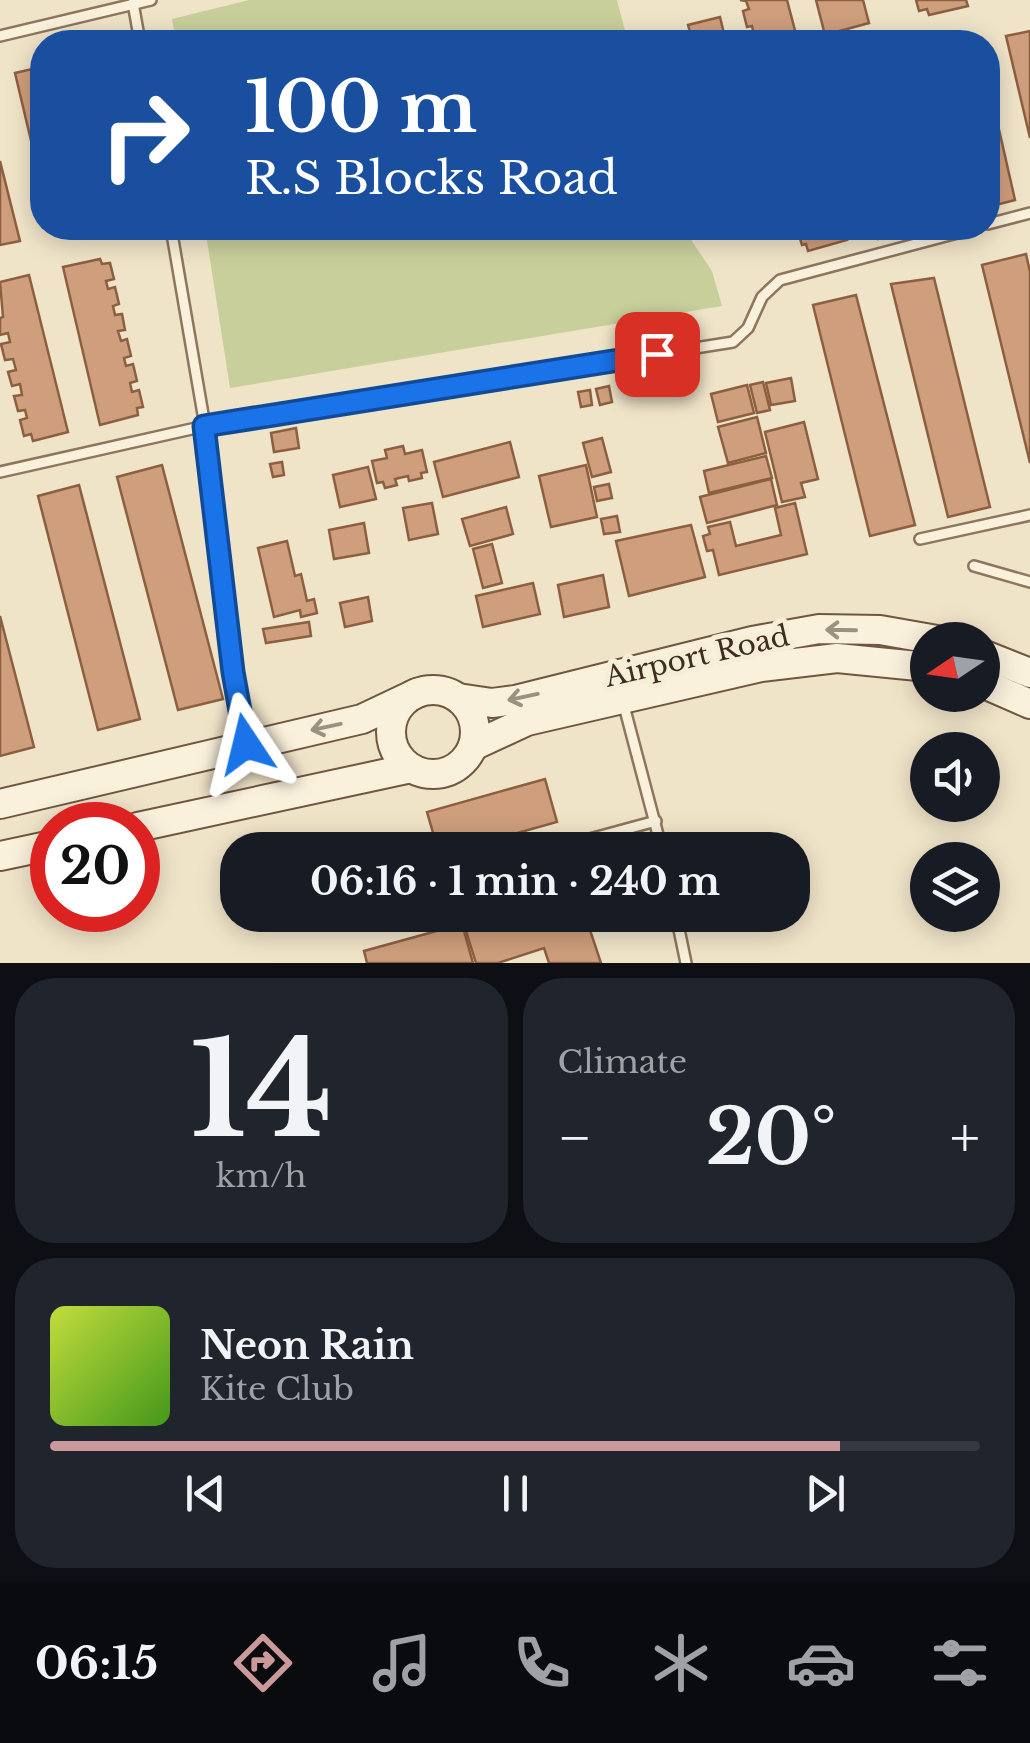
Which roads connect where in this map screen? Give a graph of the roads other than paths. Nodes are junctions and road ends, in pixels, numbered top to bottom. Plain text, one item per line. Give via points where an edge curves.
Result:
1 (151, 0) edge
2 (133, 2) edge
3 (138, 30) edge
4 (0, 36) edge
5 (1030, 213) edge
6 (1000, 221) edge
7 (173, 240) edge
8 (931, 240) edge
9 (204, 426) junction
10 (0, 472) edge
11 (1030, 516) edge
12 (920, 540) dead end
13 (974, 566) dead end
14 (1030, 582) edge
15 (910, 635) edge
16 (1000, 661) edge
17 (910, 666) edge
18 (1030, 673) edge
19 (1000, 691) edge
20 (417, 693) junction
21 (458, 698) junction
22 (622, 700) junction
23 (1030, 704) edge
24 (246, 744) junction
25 (473, 746) junction
26 (412, 768) junction
27 (0, 804) edge
28 (160, 822) edge
29 (656, 822) junction
30 (618, 832) edge
31 (658, 832) edge
32 (30, 850) edge
33 (0, 856) edge
34 (680, 932) edge
35 (686, 963) edge

1 - 2 lane
2 - 3 lane
2 - 4 lane
5 - 6 lane
7 - 9 lane
8 - 9 lane via 780,280 733,342
9 - 10 lane
9 - 24 lane
11 - 12 lane
13 - 14 lane
15 -> 21 main road, Airport Road via 819,630 752,640 514,700
16 - 18 main road
17 - 22 main road, Airport Road via 837,658 761,667
19 - 23 main road
20 - 21 main road
20 -> 24 main road via 362,719
20 - 26 main road via 393,720 398,756
21 - 25 main road via 471,715
22 - 25 main road, Airport Road via 527,721
22 - 29 lane
24 - 27 main road
25 - 26 main road via 466,759 440,774
26 - 28 main road
29 - 30 lane
29 - 31 lane
32 - 33 main road
34 - 35 lane

